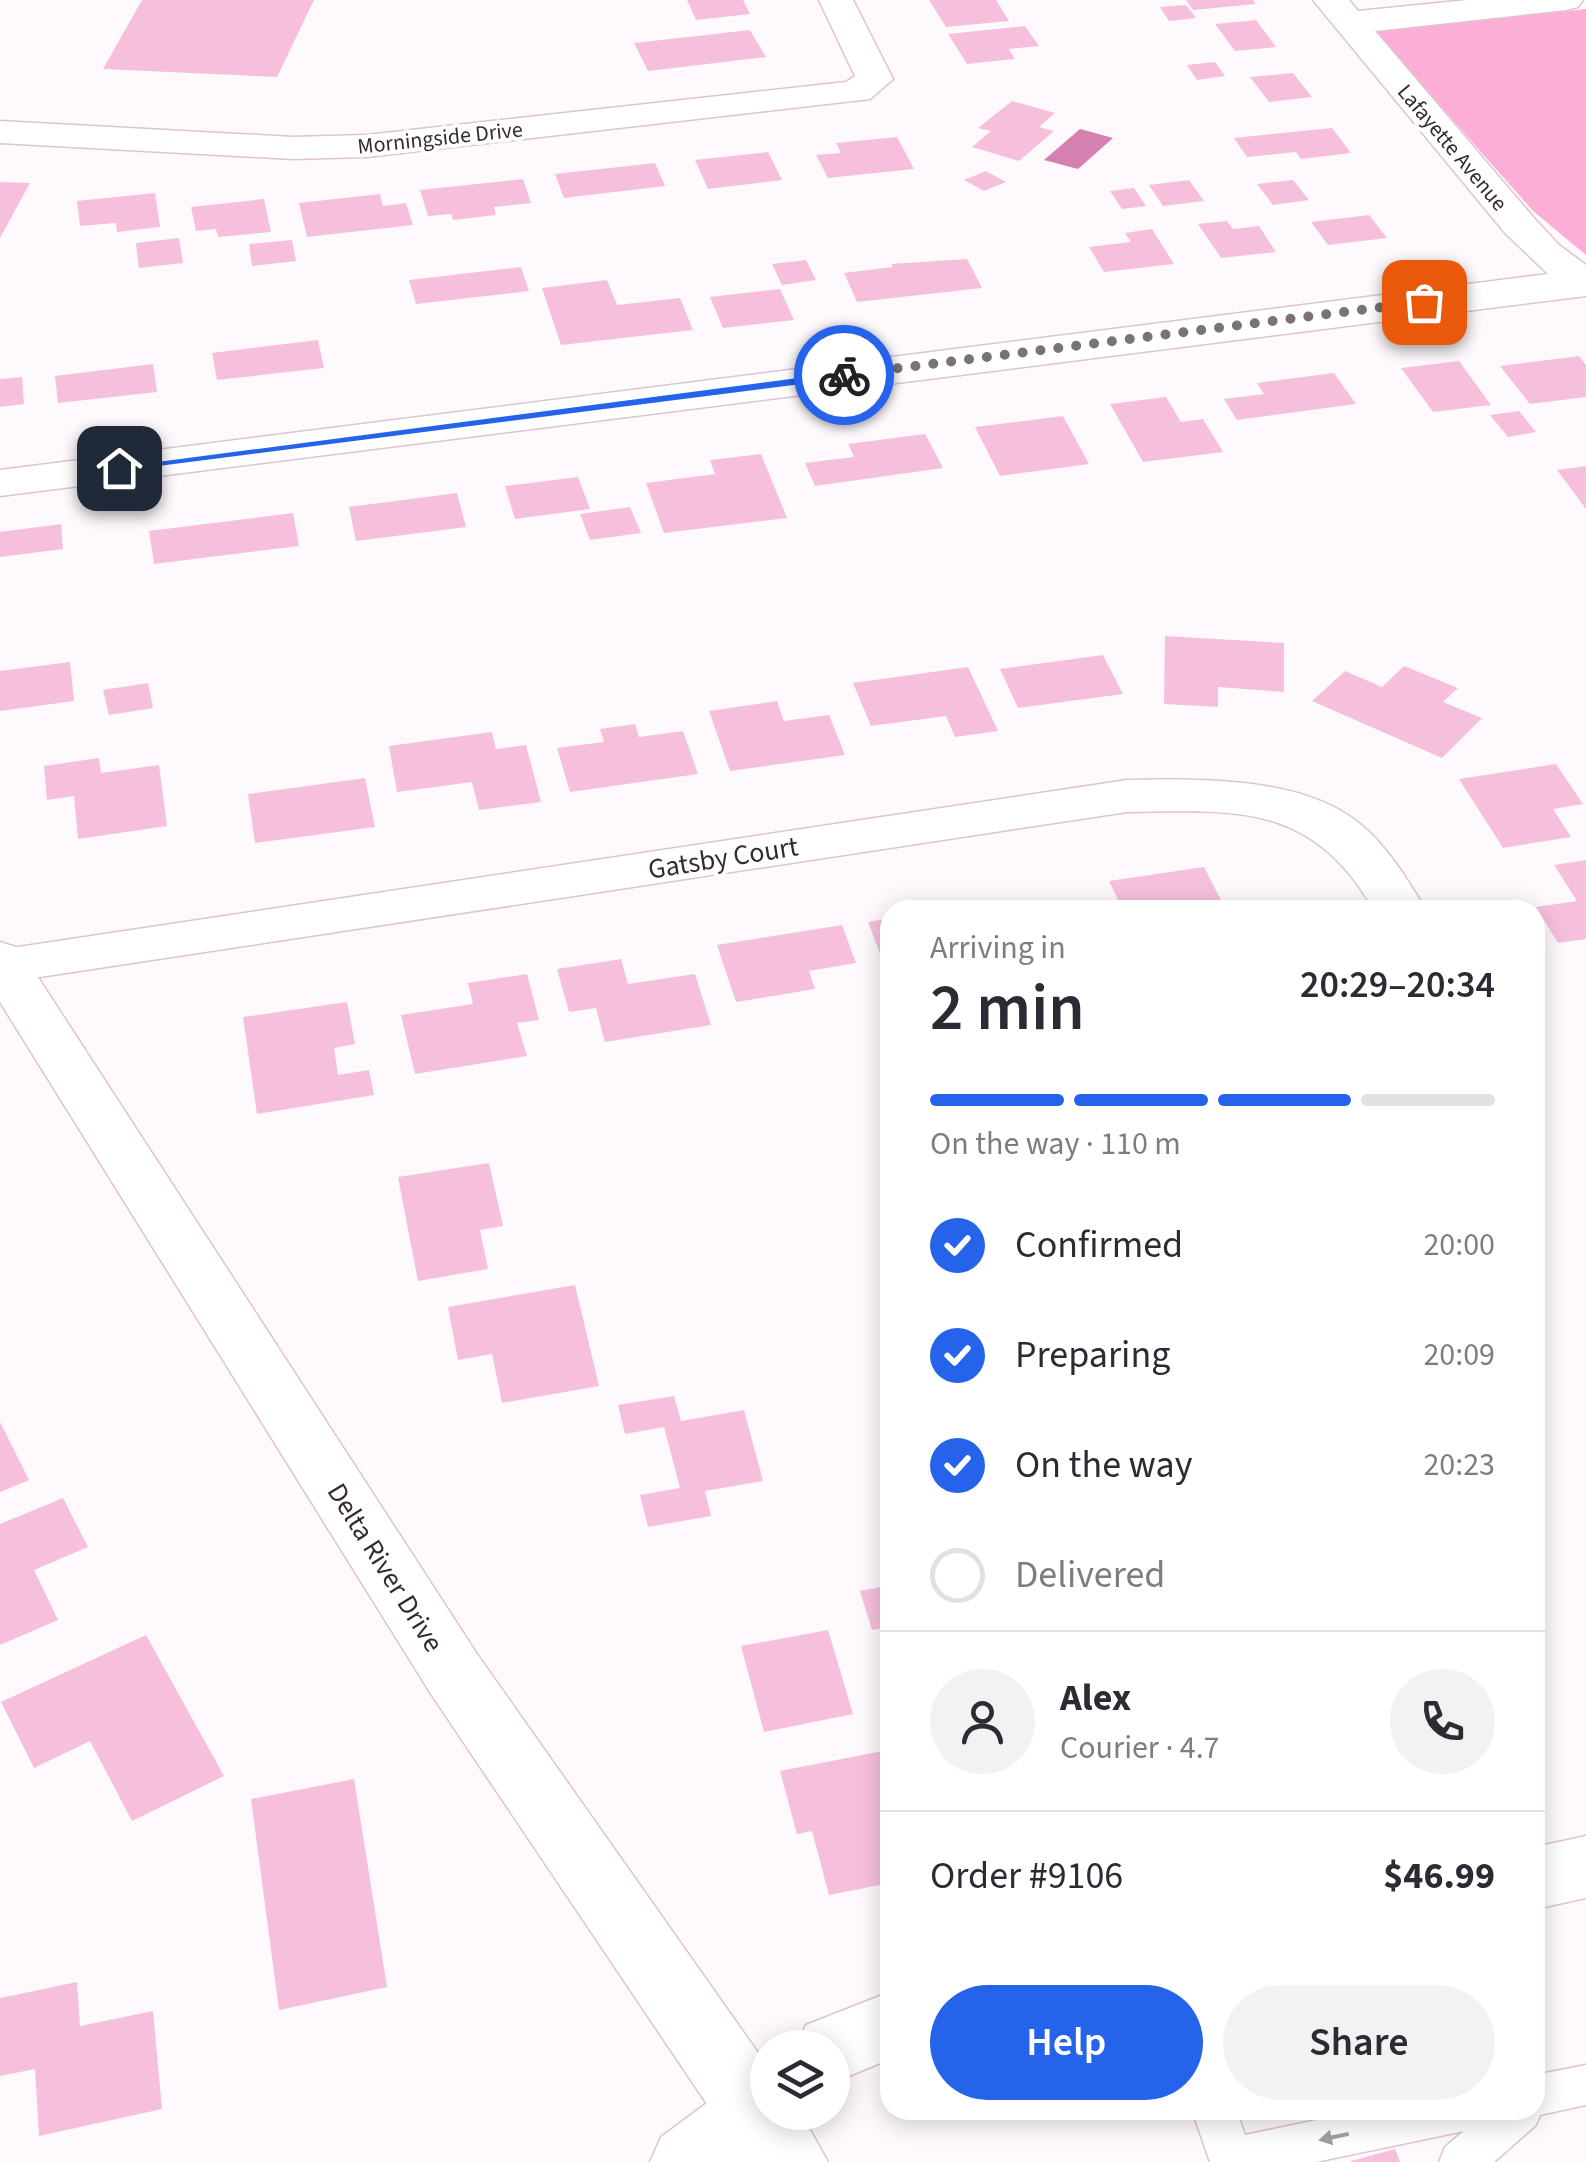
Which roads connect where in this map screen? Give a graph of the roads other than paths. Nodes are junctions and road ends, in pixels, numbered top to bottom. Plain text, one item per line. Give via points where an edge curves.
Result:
1 (836, 0) edge
2 (1566, 0) edge
3 (1340, 12) edge
4 (0, 132) edge
5 (1584, 283) edge
6 (0, 482) edge
7 (1394, 900) edge
8 (3, 963) edge
9 (1586, 1867) edge
10 (1545, 1876) edge
11 (880, 2029) edge
12 (850, 2041) edge
13 (1586, 2085) edge
14 (750, 2096) edge
15 (1545, 2096) edge
16 (1218, 2120) edge
17 (1418, 2120) edge
18 (1508, 2120) edge
19 (762, 2130) edge
20 (1232, 2160) edge
21 (688, 2162) edge
22 (1461, 2162) edge

1 - 4 street, Morningside Drive via 875,79 842,94 366,146
2 - 3 street
3 - 5 street, Lafayette Avenue via 1519,225
5 - 6 street
7 - 8 street, Gatsby Court via 1380,875 1320,820 1212,794 1127,796
8 - 14 street, Delta River Drive via 454,1674
9 - 10 street
11 - 12 street
13 - 15 lane
16 - 20 lane
17 -> 20 lane
18 - 22 lane
19 - 21 street

